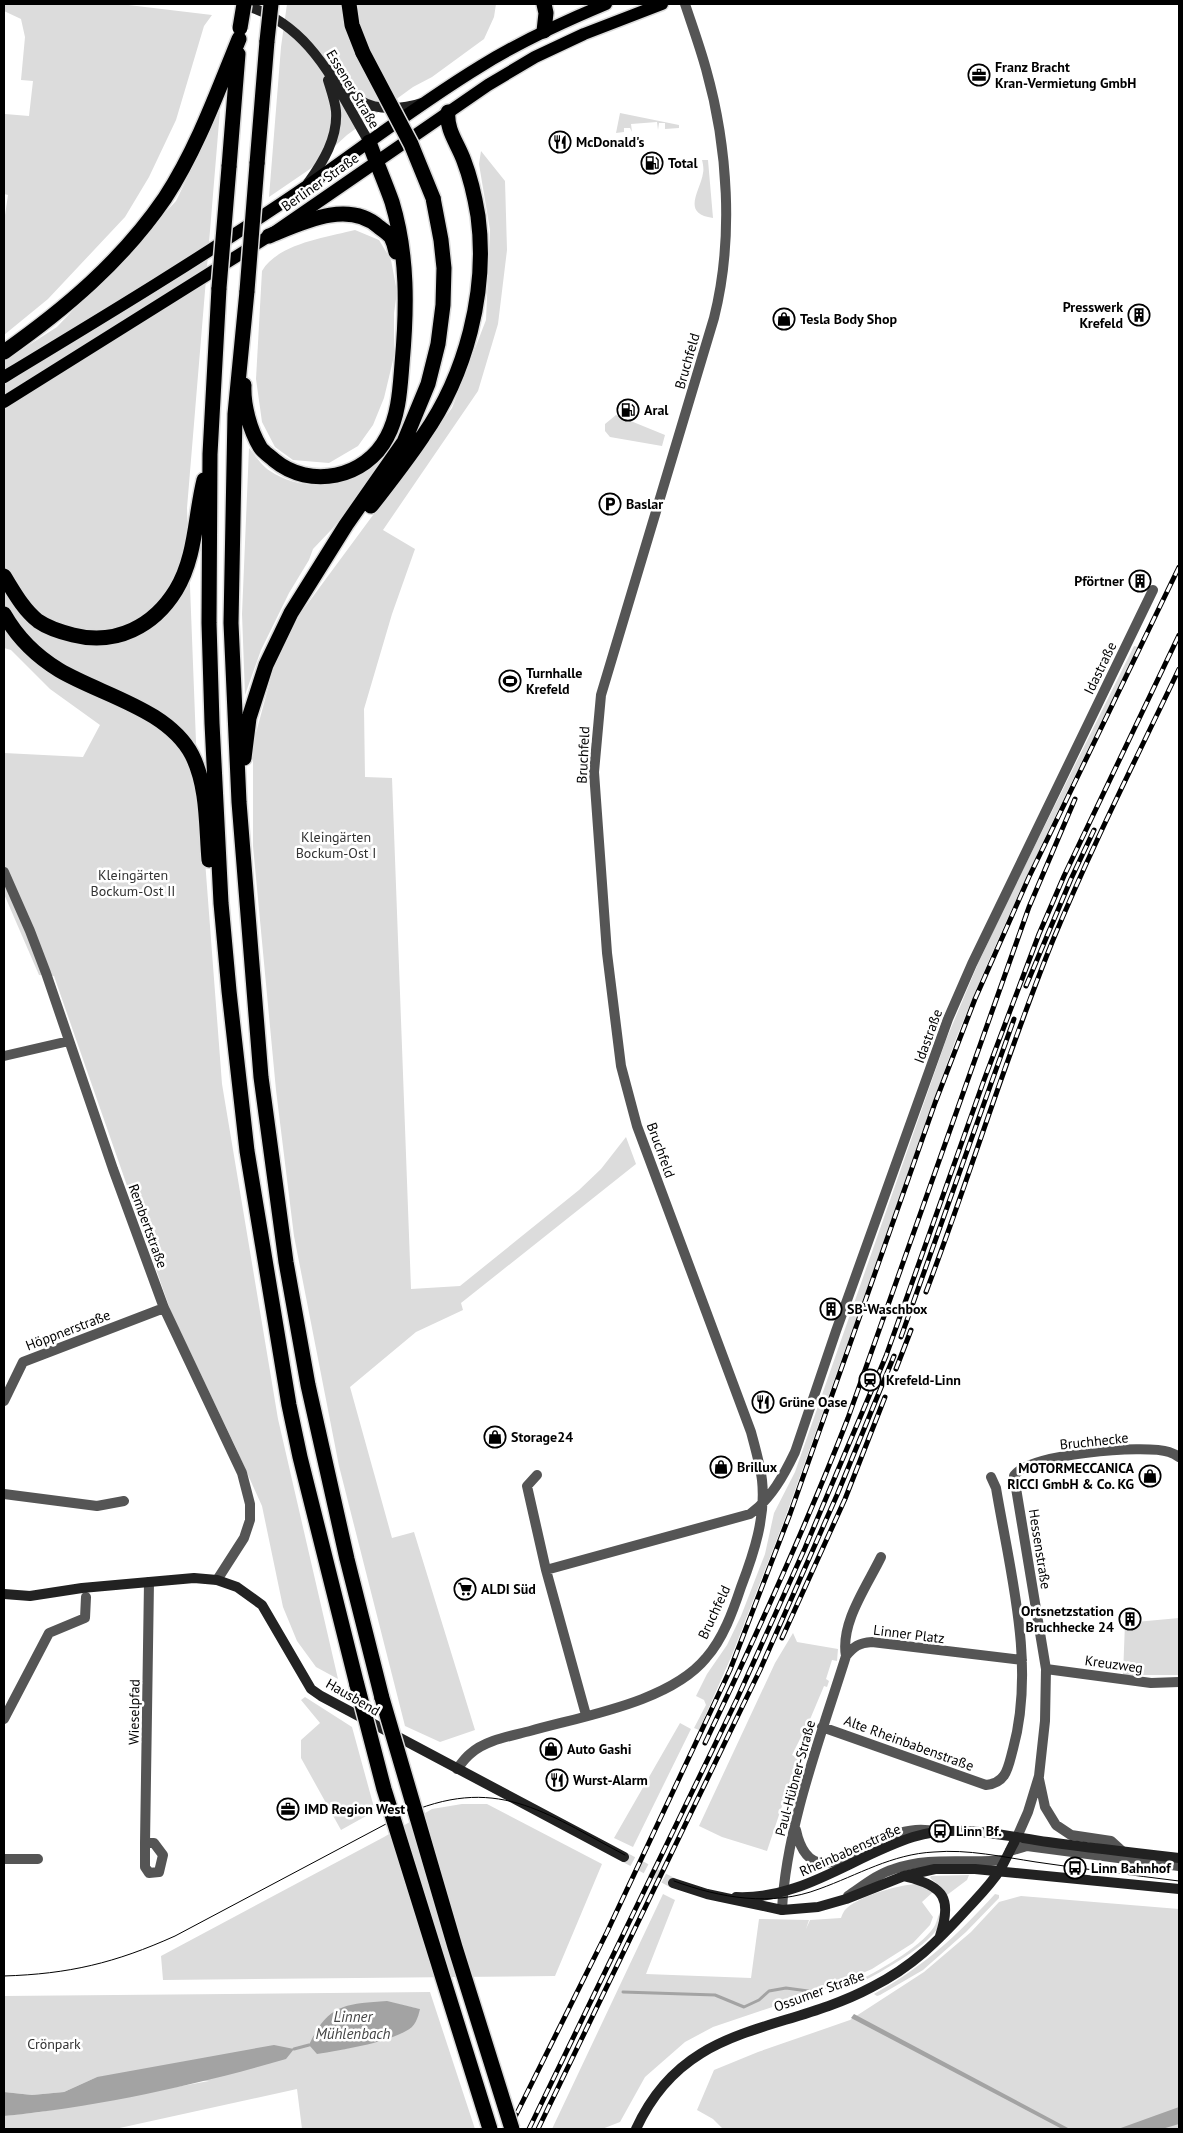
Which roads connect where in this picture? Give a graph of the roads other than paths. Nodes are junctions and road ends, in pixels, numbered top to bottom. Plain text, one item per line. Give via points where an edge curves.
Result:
1 (239, 4) edge
2 (244, 4) edge
3 (271, 4) edge
4 (350, 4) edge
5 (544, 4) edge
6 (606, 4) edge
7 (662, 4) edge
8 (685, 4) edge
9 (544, 31) junction
10 (240, 34) junction
11 (325, 65) junction
12 (427, 100) junction
13 (448, 112) junction
14 (369, 142) junction
15 (376, 161) junction
16 (304, 188) junction
17 (269, 236) junction
18 (247, 291) junction
19 (406, 300) junction
20 (4, 352) edge
21 (4, 377) edge
22 (4, 402) edge
23 (210, 454) junction
24 (322, 565) junction
25 (4, 576) edge
26 (1153, 590) dead end
27 (4, 614) edge
28 (239, 802) junction
29 (4, 872) edge
30 (221, 903) junction
31 (69, 1041) junction
32 (4, 1056) edge
33 (164, 1308) junction
34 (4, 1401) edge
35 (1179, 1457) edge
36 (537, 1475) dead end
37 (1014, 1476) joint
38 (991, 1477) dead end
39 (4, 1494) edge
40 (124, 1501) dead end
41 (763, 1505) junction
42 (881, 1557) dead end
43 (546, 1570) junction
44 (217, 1580) junction
45 (149, 1582) junction
46 (4, 1594) edge
47 (86, 1597) dead end
48 (846, 1656) junction
49 (1022, 1660) junction
50 (1046, 1669) junction
51 (1179, 1682) edge
52 (586, 1715) junction
53 (4, 1719) edge
54 (822, 1727) junction
55 (457, 1769) junction
56 (1038, 1776) junction
57 (796, 1828) junction
58 (936, 1832) junction
59 (1017, 1837) junction
60 (145, 1843) dead end
61 (1122, 1851) junction
62 (1007, 1856) junction
63 (624, 1857) tunnel mouth
64 (1179, 1858) edge
65 (4, 1860) edge
66 (38, 1860) dead end
67 (1179, 1866) edge
68 (999, 1871) junction
69 (904, 1876) junction
70 (673, 1883) tunnel mouth
71 (1179, 1889) edge
72 (783, 1892) junction
73 (710, 1895) junction
74 (841, 1901) junction
75 (782, 1910) junction
76 (939, 1940) junction
77 (490, 2129) edge
78 (512, 2129) edge
79 (636, 2129) edge

1 - 11 main road, Essener Straße via 266,14 288,28 307,43
2 - 10 highway, bridge
3 - 18 highway, bridge
4 - 24 highway, bridge via 352,25 363,53 411,144 433,198 442,240 443,305 428,384 404,442
5 - 9 highway
6 - 9 main road, Berliner Straße
7 - 13 main road, Berliner Straße via 535,57
8 - 41 street, Bruchfeld via 706,69 718,128 725,191 723,268 720,293 704,352 601,695 594,772 609,976 625,1084 637,1126 751,1432 762,1479
9 - 12 main road, Berliner Straße
10 - 20 highway via 204,124 165,197 117,258 84,290
10 - 23 highway, bridge
11 - 12 main road via 361,101 376,107 399,108
11 - 14 main road, Essener Straße
11 - 16 main road via 336,110 335,129 324,161
12 - 14 main road, Berliner Straße
13 - 15 main road, Berliner Straße
13 - 24 highway via 447,120 464,160 478,218 480,255 470,332 446,398 424,436 364,516
14 - 15 highway
14 - 16 main road, Berliner Straße
15 - 17 main road, Berliner Straße
15 - 19 highway via 392,202 399,234
16 - 21 main road, Berliner Straße
17 - 19 highway via 329,215 351,215 371,220 391,236
17 - 22 main road, Berliner Straße
18 - 19 highway via 244,393 251,427 261,448 280,465 302,475 325,478 352,472 371,459 387,438 397,409
18 - 28 highway via 235,414 231,522 231,624
23 - 25 highway via 186,568 159,613 134,631 108,638 85,638 59,632 39,621 20,603
23 - 30 highway via 210,650
24 - 28 highway via 291,613 266,665 249,718
26 - 41 street, Idastraße via 955,1003 795,1452
27 - 30 highway via 12,629 41,658 60,671 147,712 170,729 192,754 204,801 209,861
28 - 78 highway, bridge via 261,1077 286,1262 308,1386 382,1698
29 - 31 street, Rembertstraße via 30,930
30 - 77 highway, bridge via 247,1151 300,1457 384,1789
31 - 32 street
31 - 33 street, Rembertstraße
33 - 34 street, Höppnerstraße via 24,1362
33 - 44 street, Rembertstraße via 242,1473 250,1504 250,1520 244,1538
35 - 37 street, Bruchhecke via 1155,1450 1098,1452 1031,1463
36 - 43 street via 527,1486
37 - 50 street, Hessenstraße
38 - 49 street via 998,1497
39 - 40 street via 97,1506
41 - 43 street via 750,1514
41 - 52 street, Bruchfeld via 756,1540 738,1595 707,1658 668,1688
42 - 48 street via 846,1633
43 - 52 street
44 - 45 main road, Hausbend via 194,1578
44 - 55 main road, Hausbend via 237,1587 262,1605 311,1688 349,1712
45 - 46 main road, Hausbend via 30,1596
45 - 60 street, Wieselpfad
47 - 53 street via 85,1618 49,1633
48 - 49 street, Linner Platz via 860,1643 872,1642
48 - 54 street, Paul-Hübner-Straße
49 - 54 street, Alte Rheinbabenstraße via 1020,1717 1008,1768 996,1784 986,1785
50 - 51 street, Kreuzweg via 1151,1683
50 - 56 street, Hessenstraße via 1045,1721
52 - 55 street, Bruchfeld via 496,1740 470,1753
54 - 57 street, Paul-Hübner-Straße
55 - 63 main road, Hausbend
56 - 59 street, Hessenstraße
56 - 61 street, Hessenstraße via 1045,1807 1056,1825 1071,1835 1111,1841
57 - 58 street via 806,1855 823,1863 836,1861 911,1830
57 - 72 street, Paul-Hübner-Straße
58 - 59 main road, Rheinbabenstraße via 961,1831
58 - 72 main road, Rheinbabenstraße via 913,1837 808,1885
59 - 61 main road, Rheinbabenstraße
59 - 62 main road, Ossumer Straße
61 - 64 main road, Rheinbabenstraße
62 - 67 street via 1027,1846
62 - 68 main road, Ossumer Straße
62 - 74 street via 921,1862 894,1868
65 - 66 street
68 - 69 main road via 935,1869
68 - 71 main road
68 - 76 main road, Ossumer Straße
69 - 74 main road
69 - 76 main road via 938,1890 947,1915
70 - 73 main road
72 - 73 main road, Rheinbabenstraße via 738,1897
72 - 75 street, Paul-Hübner-Straße
73 - 75 main road
74 - 75 main road
76 - 79 main road, Ossumer Straße via 904,1969 861,1993 744,2032 692,2059 661,2088

